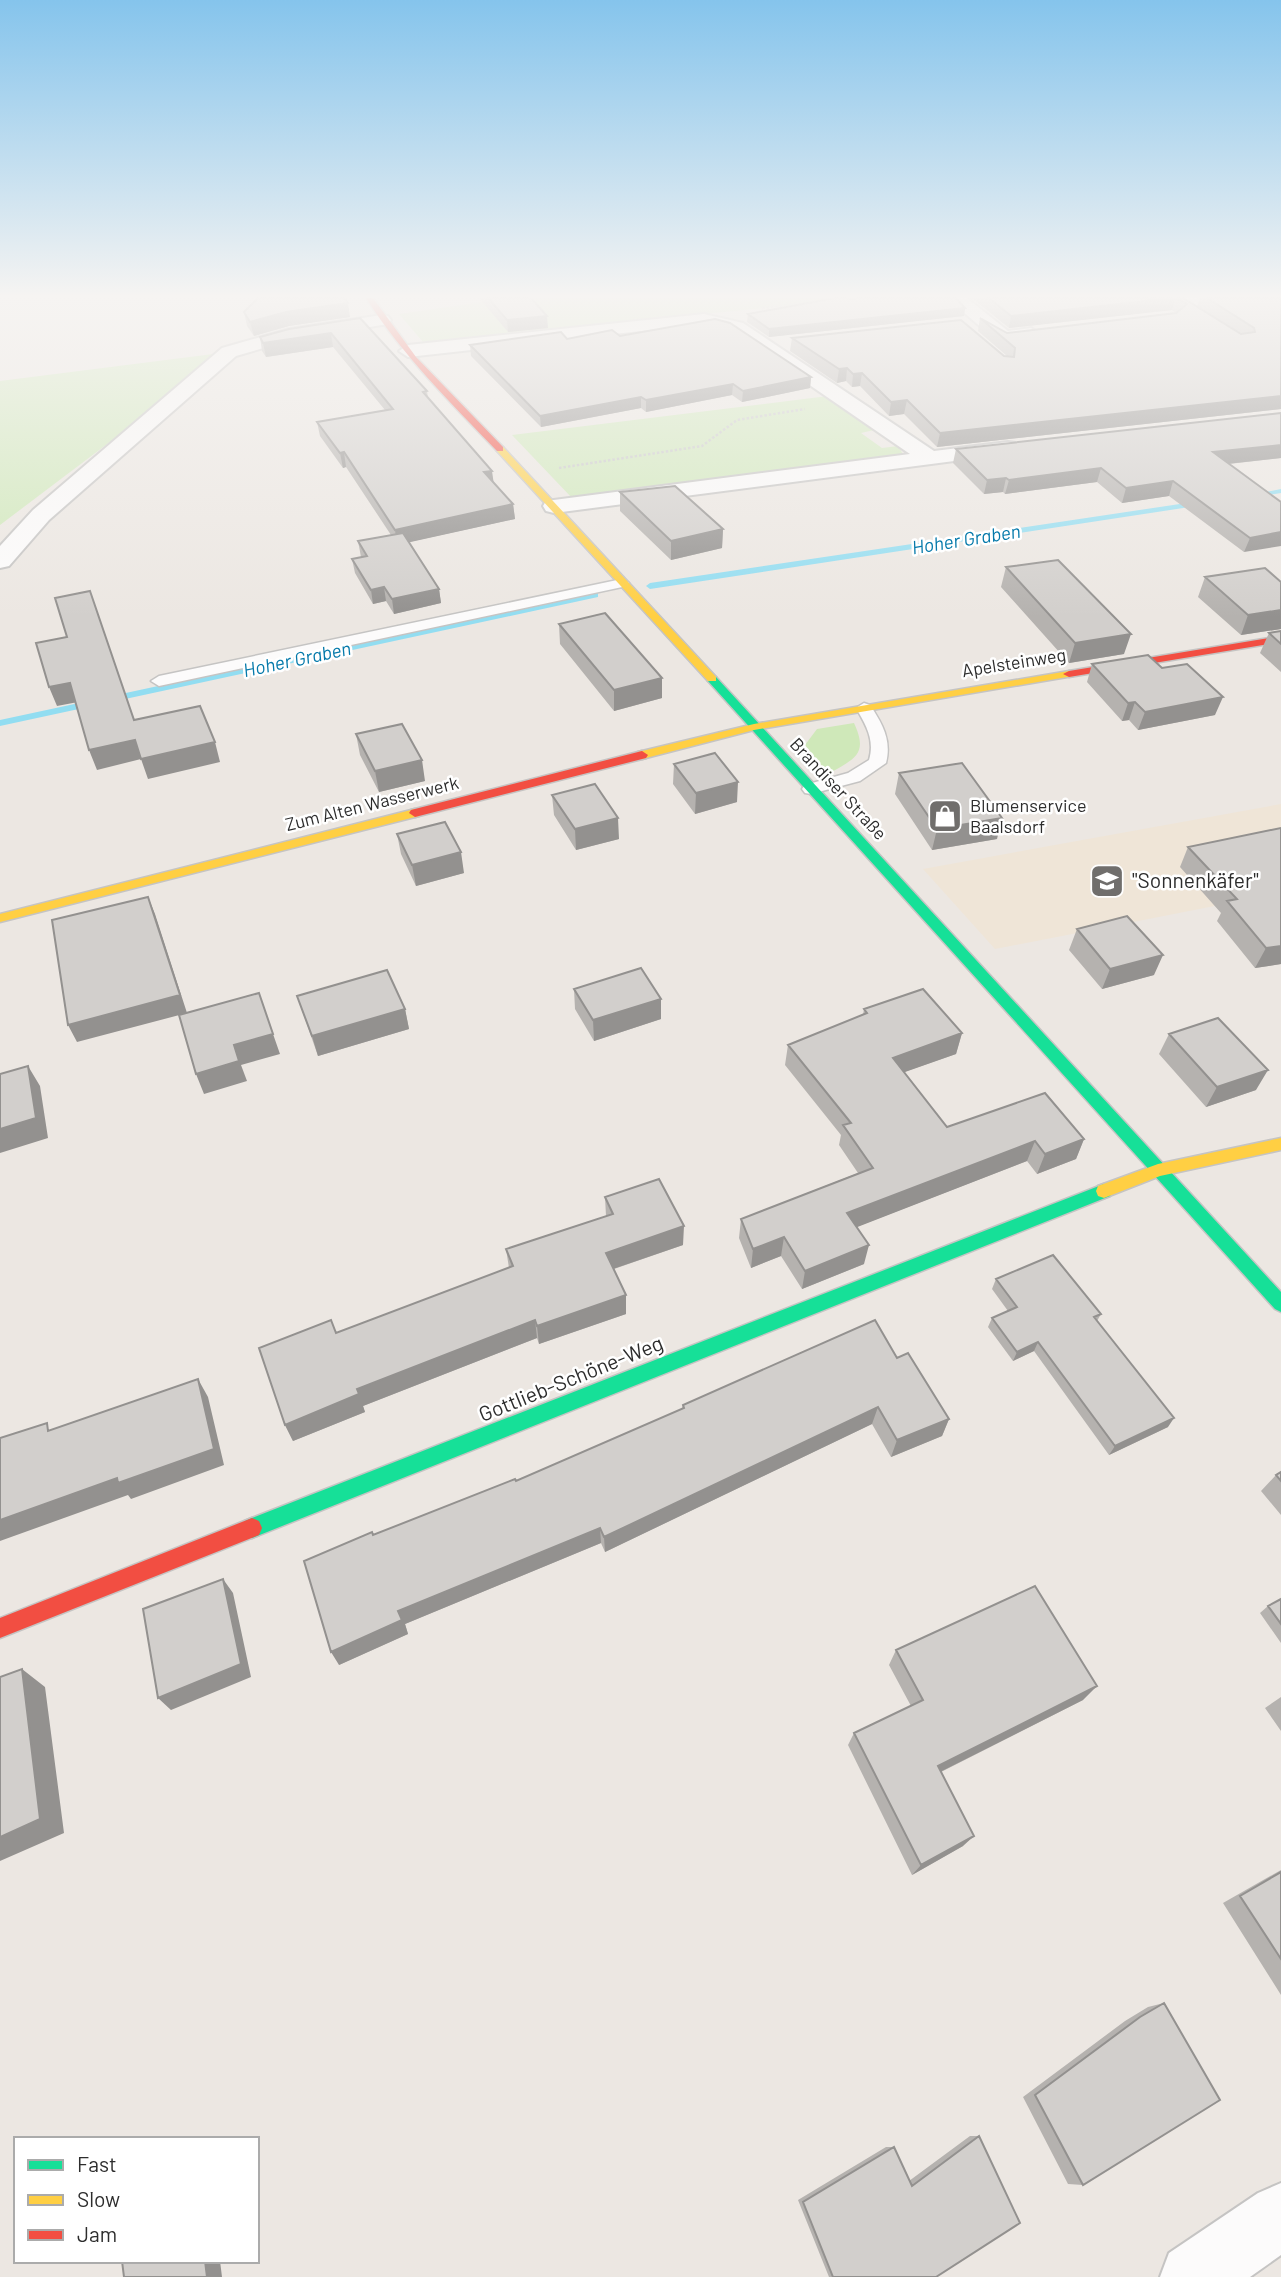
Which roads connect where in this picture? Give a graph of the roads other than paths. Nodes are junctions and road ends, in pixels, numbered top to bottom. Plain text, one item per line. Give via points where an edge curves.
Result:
1 (169, 404) edge
2 (459, 404) edge
3 (850, 404) edge
4 (1023, 446) edge
5 (928, 457) junction
6 (554, 506) junction
7 (0, 561) edge
8 (622, 583) junction
9 (1281, 639) edge
10 (159, 681) dead end
11 (864, 708) junction
12 (754, 727) junction
13 (811, 789) junction
14 (0, 918) edge
15 (1281, 1144) edge
16 (1158, 1170) junction
17 (1281, 1304) edge
18 (0, 1628) edge
19 (1281, 2216) edge
20 (1193, 2277) edge

1 - 7 street via 41,515
2 - 6 street, Brandiser Straße
3 - 5 street
4 - 5 street
5 - 6 street
6 - 8 street, Brandiser Straße
8 - 10 lane
8 - 12 street, Brandiser Straße
9 - 11 street, Apelsteinweg
11 - 12 street, Apelsteinweg
11 - 13 lane via 880,736 877,763 854,777
12 - 13 street, Brandiser Straße
12 - 14 street, Zum Alten Wasserwerk
13 - 16 street, Brandiser Straße
15 - 16 street, Gottlieb-Schöne-Weg
16 - 17 street, Brandiser Straße
16 - 18 street, Gottlieb-Schöne-Weg
19 - 20 street

